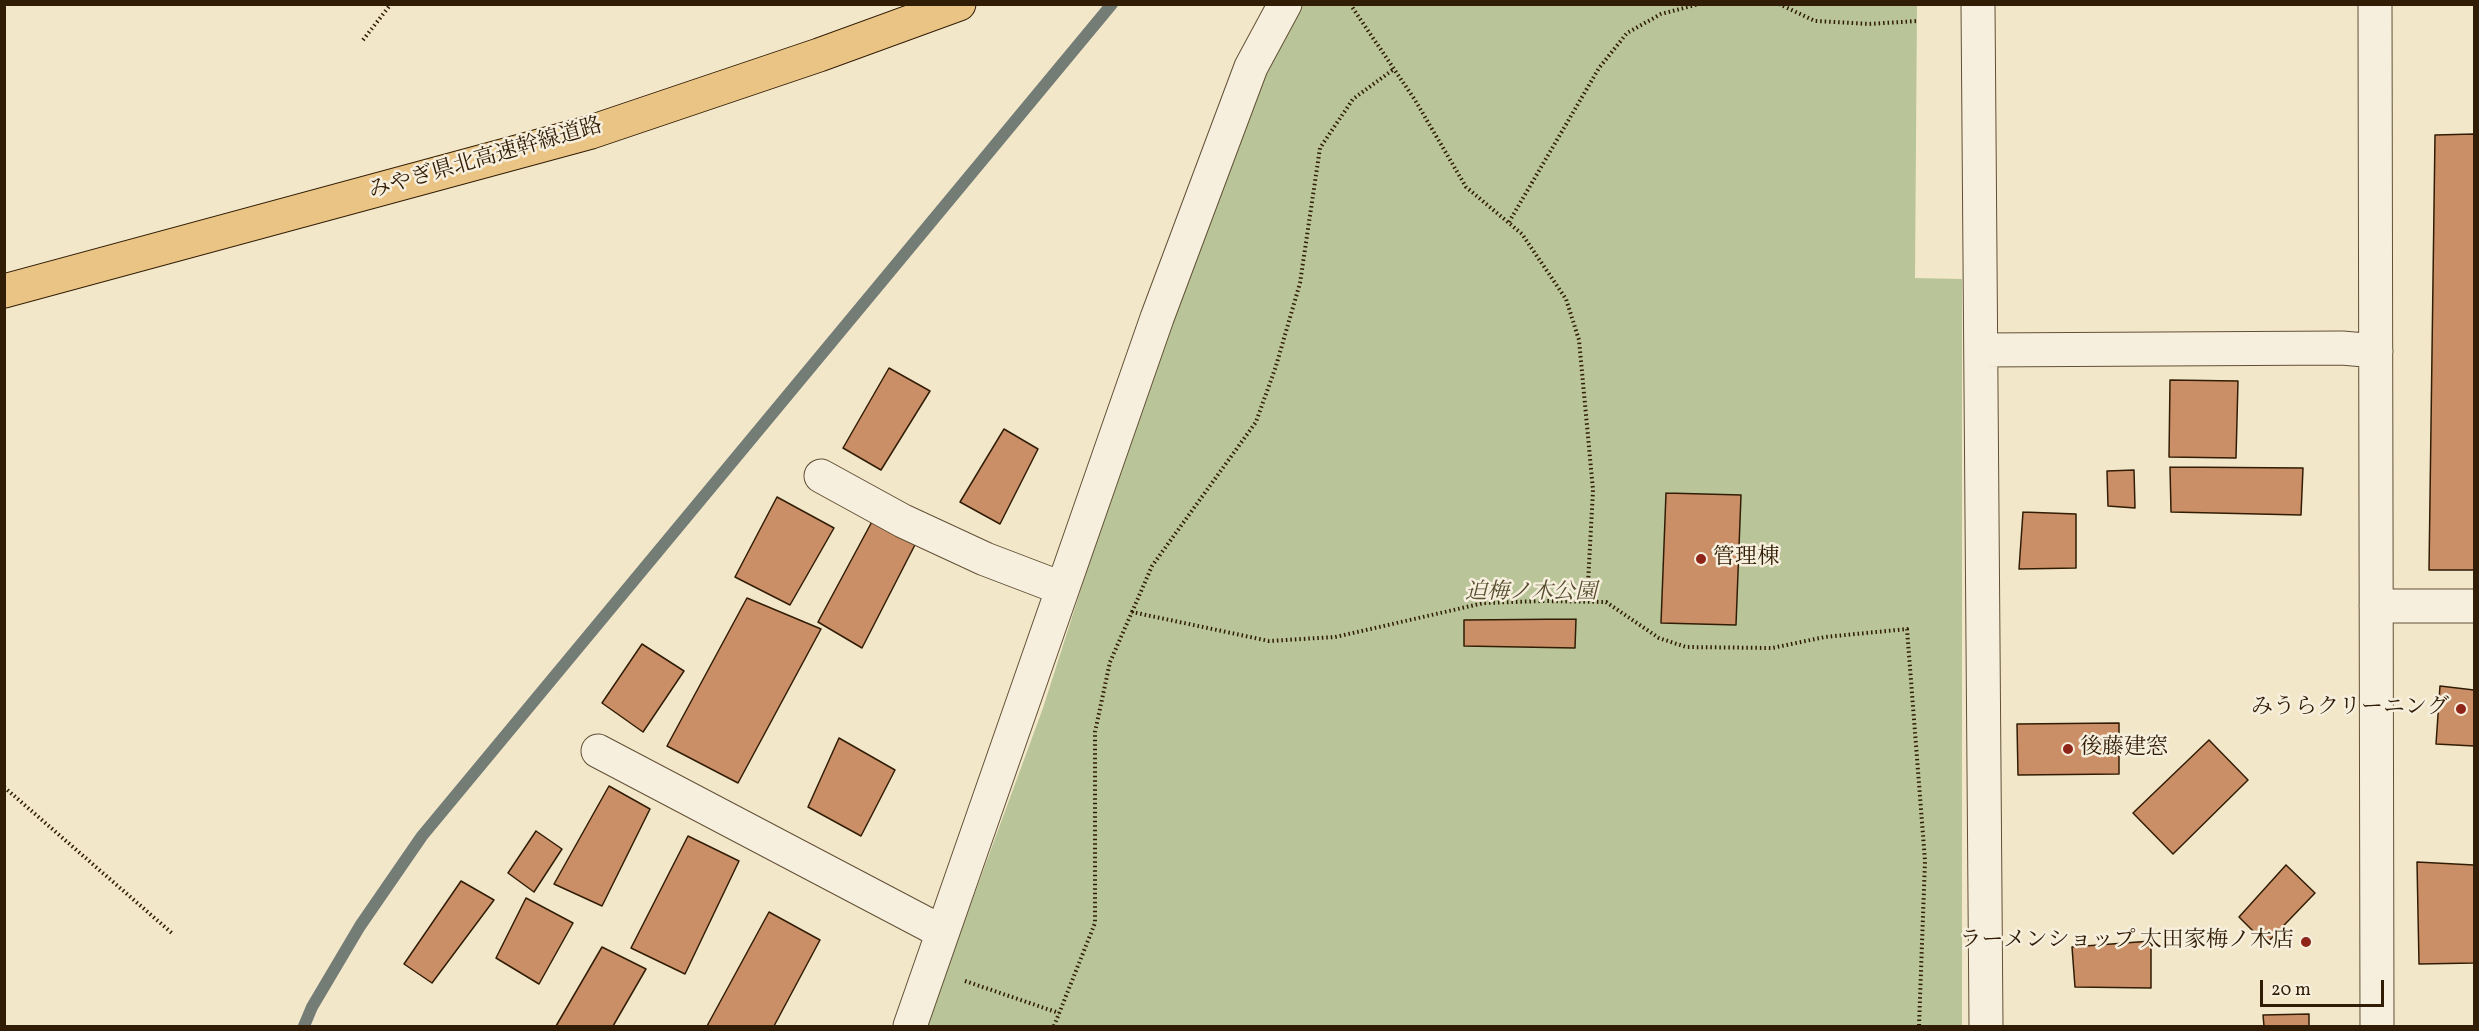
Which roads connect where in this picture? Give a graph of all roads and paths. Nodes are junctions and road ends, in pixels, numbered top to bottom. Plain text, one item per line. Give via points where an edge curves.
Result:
1 (959, 4) edge
2 (1285, 4) edge
3 (1350, 4) edge
4 (1699, 4) edge
5 (1779, 4) edge
6 (1978, 4) edge
7 (2375, 4) edge
8 (389, 5) edge
9 (1917, 21) dead end
10 (363, 40) dead end
11 (1394, 69) junction
12 (1509, 222) junction
13 (4, 291) edge
14 (1982, 350) junction
15 (2376, 351) junction
16 (821, 476) dead end
17 (1061, 588) junction
18 (1587, 602) junction
19 (2376, 606) junction
20 (2475, 606) edge
21 (1132, 612) junction
22 (598, 751) dead end
23 (4, 787) edge
24 (942, 933) junction
25 (173, 934) dead end
26 (954, 977) dead end
27 (1059, 1012) junction
28 (910, 1026) edge
29 (1054, 1026) edge
30 (1919, 1026) edge
31 (1986, 1026) edge
32 (2377, 1026) edge

1 - 13 main road, みやぎ県北高速幹線道路 via 591,132
2 - 17 street via 1251,67 1211,171
3 - 11 path
4 - 12 path via 1661,14 1627,33 1599,68
5 - 9 path via 1815,21
6 - 14 street
7 - 15 street
8 - 10 path
11 - 12 path via 1466,187
11 - 21 path via 1353,99 1320,148 1300,283 1256,422 1152,566
12 - 18 path via 1522,234 1566,299 1579,340 1593,490
14 - 15 street
14 - 31 street
15 - 19 street
16 - 17 street via 903,521
17 - 24 street
18 - 21 path via 1484,603 1335,637 1269,641
18 - 30 path via 1606,602 1659,638 1686,648 1772,648 1907,629 1925,861
19 - 20 street
19 - 32 street
21 - 27 path via 1110,662 1095,732 1095,923
22 - 24 street
23 - 25 path
24 - 28 street
26 - 27 path
27 - 29 path

